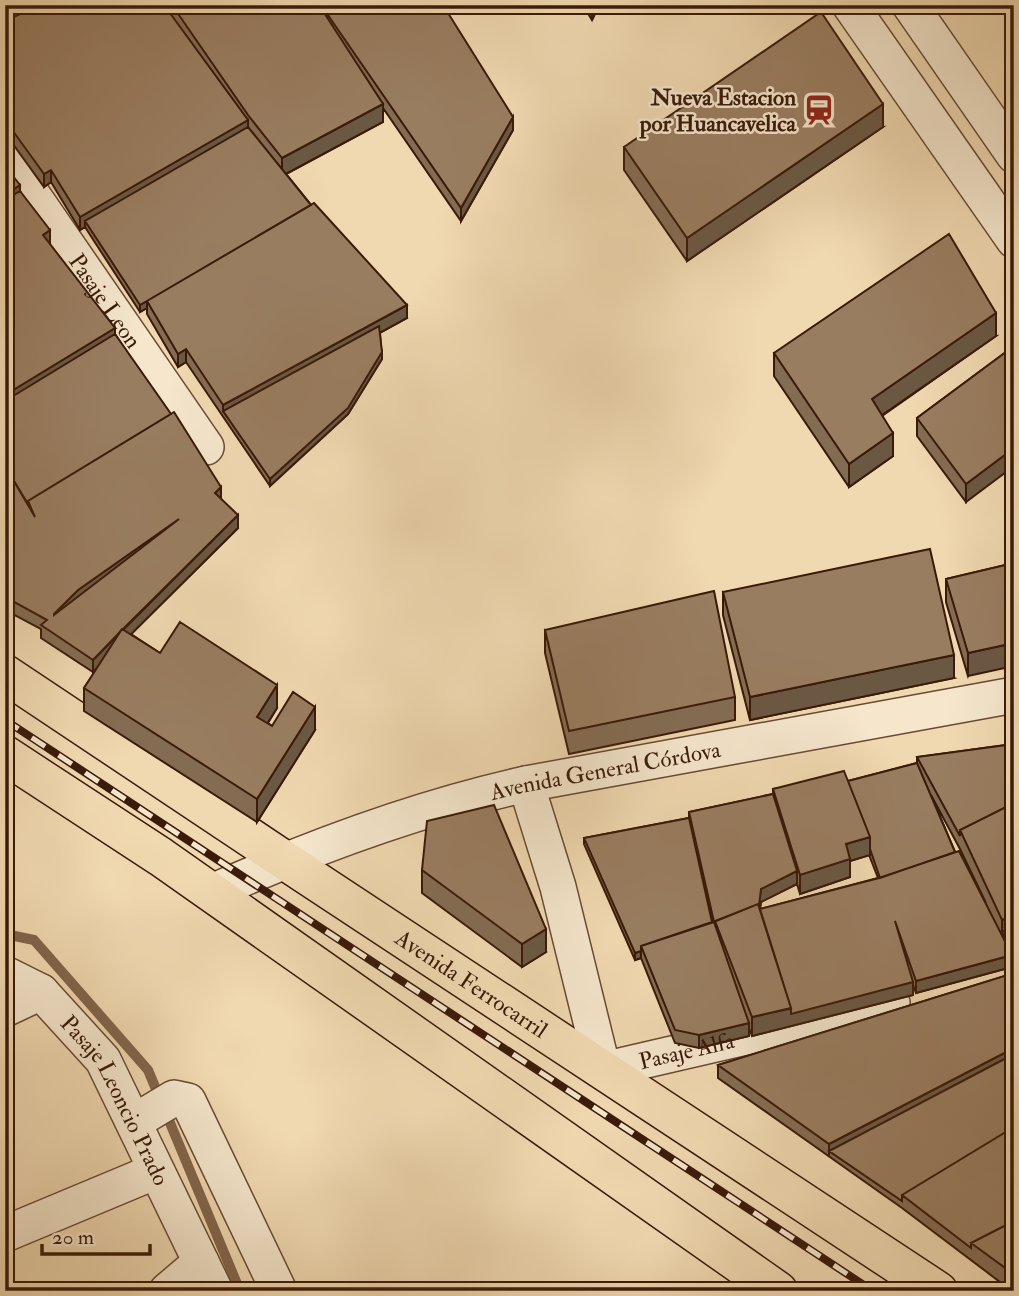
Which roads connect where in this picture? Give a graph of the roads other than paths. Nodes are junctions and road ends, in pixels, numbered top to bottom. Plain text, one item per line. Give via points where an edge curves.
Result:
1 (850, 5) edge
2 (910, 5) edge
3 (1009, 148) edge
4 (5, 155) edge
5 (964, 169) junction
6 (1014, 240) edge
7 (206, 447) dead end
8 (5, 674) edge
9 (1014, 695) edge
10 (5, 755) edge
11 (526, 784) junction
12 (284, 860) junction
13 (212, 892) junction
14 (5, 974) edge
15 (41, 992) junction
16 (892, 1003) edge
17 (5, 1009) edge
18 (603, 1070) junction
19 (134, 1122) junction
20 (156, 1171) junction
21 (5, 1234) edge
22 (208, 1276) edge
23 (167, 1291) edge
24 (279, 1291) edge
25 (778, 1291) edge
26 (938, 1291) edge

1 - 5 street
2 - 3 street
3 - 5 street
4 - 7 street, Pasaje Leon
5 - 6 street
8 - 12 main road, Avenida Ferrocarril
9 - 11 street, Avenida General Córdova
10 - 13 main road
11 - 12 street, Avenida General Córdova via 455,800
11 - 18 street via 558,887
12 - 13 street, Avenida General Córdova
12 - 18 main road, Avenida Ferrocarril
13 - 25 main road
14 - 15 street, Pasaje Leoncio Prado
15 - 17 street
15 - 19 street, Pasaje Leoncio Prado via 103,1060
16 - 18 street, Pasaje Alfa
18 - 26 main road, Avenida Ferrocarril
19 - 20 street, Pasaje Leoncio Prado
19 - 24 street via 174,1098 188,1101
20 - 21 street
20 - 22 street, Pasaje Leoncio Prado
22 - 23 street

